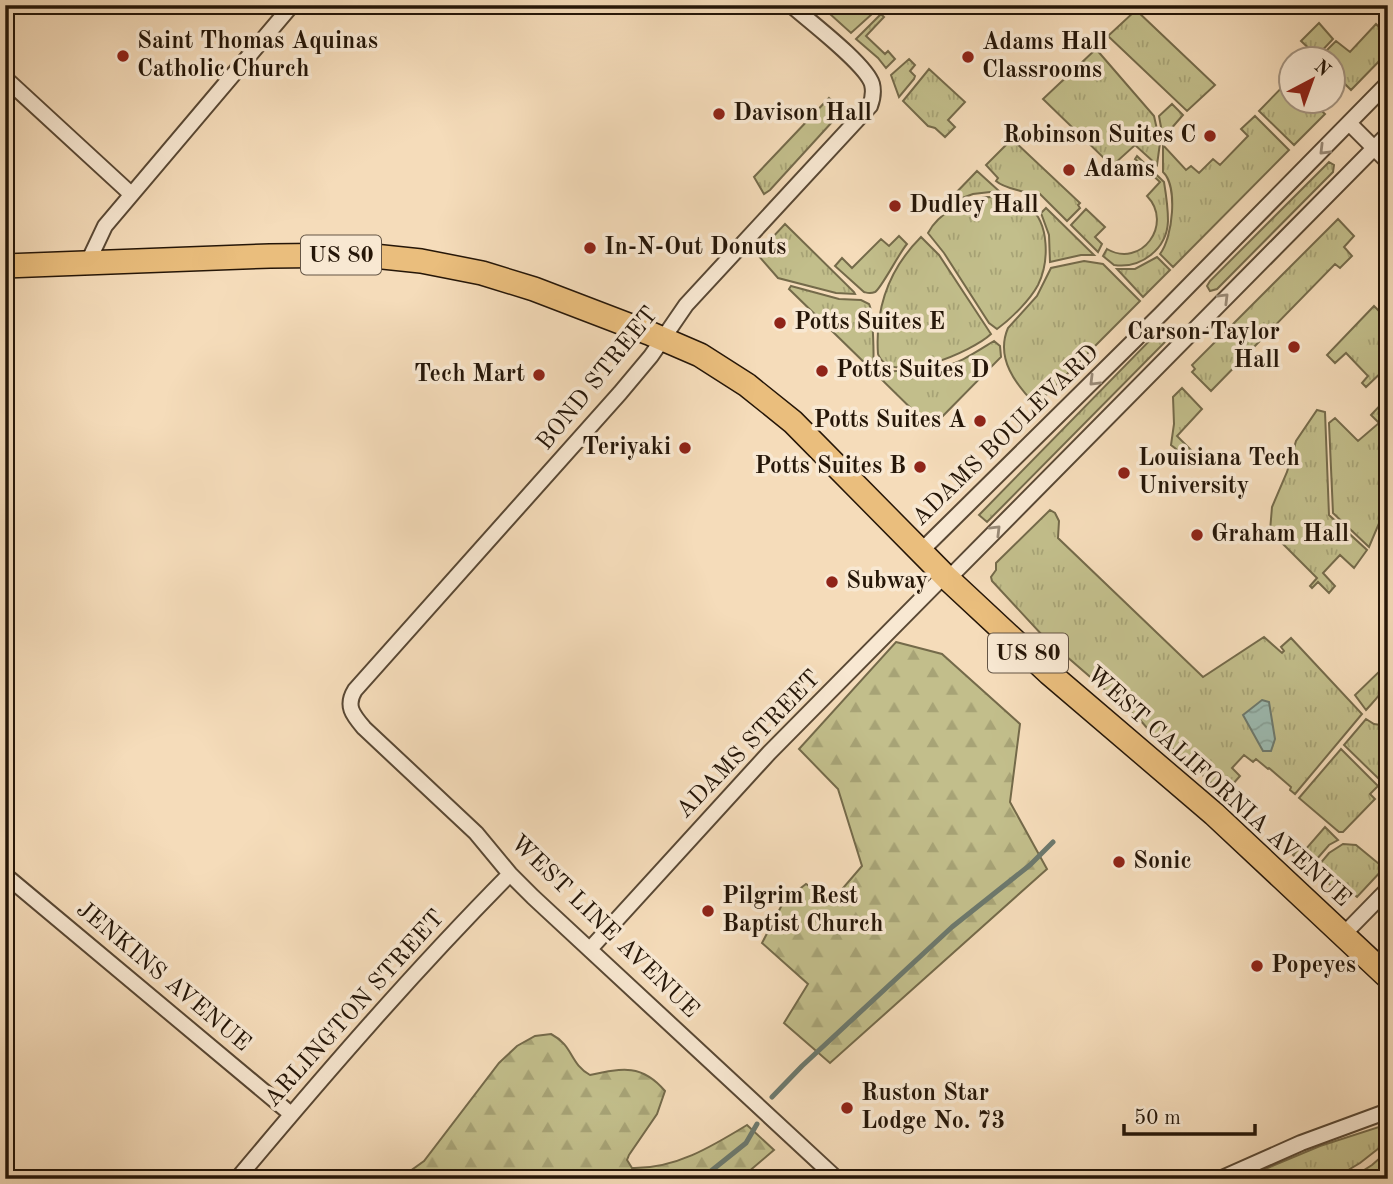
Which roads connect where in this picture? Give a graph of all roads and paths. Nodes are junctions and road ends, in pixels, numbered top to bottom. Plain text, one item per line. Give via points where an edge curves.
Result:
1 (292, 5) edge
2 (791, 5) edge
3 (5, 78) edge
4 (1388, 83) edge
5 (1349, 123) junction
6 (1388, 134) edge
7 (1373, 148) junction
8 (1388, 162) edge
9 (131, 194) junction
10 (88, 262) junction
11 (5, 267) edge
12 (663, 339) junction
13 (920, 552) junction
14 (946, 577) junction
15 (349, 702) joint
16 (510, 874) junction
17 (5, 875) edge
18 (1388, 889) edge
19 (1344, 934) junction
20 (590, 949) junction
21 (1388, 977) edge
22 (1388, 1111) edge
23 (291, 1114) junction
24 (237, 1179) edge
25 (837, 1179) edge
26 (1220, 1179) edge

1 - 9 street
2 - 12 street, BOND STREET via 862,68 874,96 870,106 686,305
3 - 9 street
4 - 5 street, ADAMS BOULEVARD
5 - 7 street
5 -> 13 street, ADAMS BOULEVARD
6 - 7 street
7 - 8 street
14 -> 7 street
9 - 10 street via 106,226
10 - 11 main road, WEST CALIFORNIA AVENUE / US 80
10 - 12 main road, WEST CALIFORNIA AVENUE / US 80 via 351,255 421,261 534,289
12 - 13 main road, WEST CALIFORNIA AVENUE / US 80 via 700,355 747,385 793,422
12 - 15 street, BOND STREET
13 - 14 main road, WEST CALIFORNIA AVENUE / US 80
14 - 19 main road, WEST CALIFORNIA AVENUE / US 80
14 - 20 street, ADAMS STREET via 769,753
15 - 16 street, WEST LINE AVENUE via 350,711 364,728 476,833
16 - 20 street, WEST LINE AVENUE
16 - 23 street, ARLINGTON STREET via 444,940
17 - 23 street, JENKINS AVENUE
18 - 19 street
19 - 21 main road, WEST CALIFORNIA AVENUE / US 80
20 - 25 street, WEST LINE AVENUE
22 - 26 street
23 - 24 street, ARLINGTON STREET

